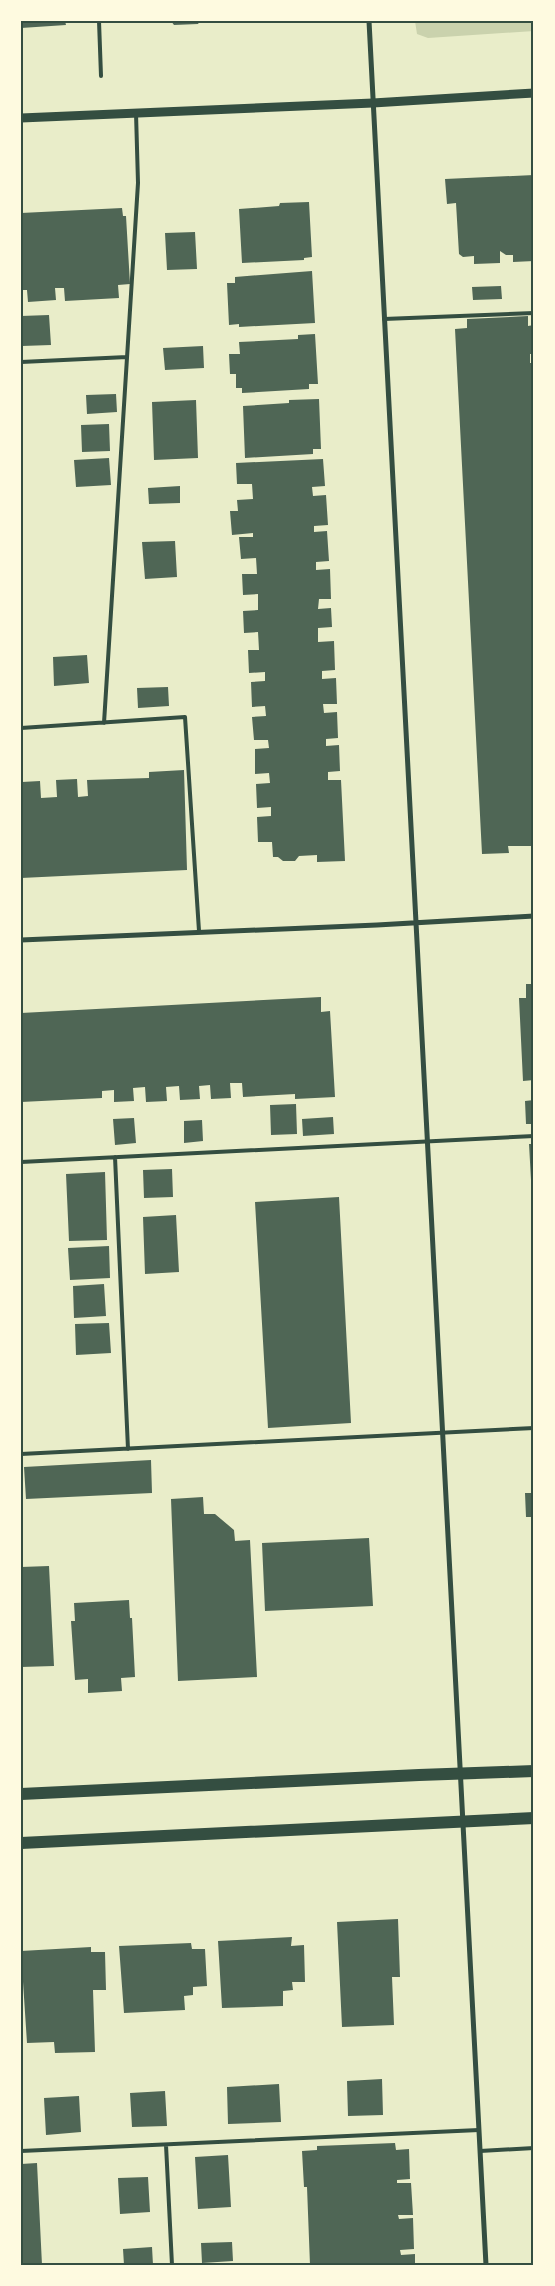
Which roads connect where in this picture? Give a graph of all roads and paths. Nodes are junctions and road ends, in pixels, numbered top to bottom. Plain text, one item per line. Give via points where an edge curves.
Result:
1 (99, 21) edge
2 (369, 21) edge
3 (101, 76) dead end
4 (534, 93) edge
5 (373, 103) junction
6 (136, 112) junction
7 (21, 118) edge
8 (534, 313) edge
9 (384, 319) junction
10 (127, 357) junction
11 (21, 362) edge
12 (104, 723) junction
13 (21, 728) edge
14 (534, 916) edge
15 (416, 923) junction
16 (199, 931) junction
17 (21, 940) edge
18 (534, 1136) edge
19 (428, 1143) junction
20 (115, 1156) junction
21 (21, 1162) edge
22 (534, 1428) edge
23 (443, 1433) junction
24 (128, 1449) junction
25 (21, 1454) edge
26 (534, 1771) edge
27 (461, 1774) junction
28 (21, 1794) edge
29 (534, 1818) edge
30 (463, 1822) junction
31 (21, 1843) edge
32 (479, 2130) junction
33 (166, 2144) junction
34 (534, 2148) edge
35 (21, 2151) edge
36 (480, 2152) junction
37 (172, 2265) edge
38 (486, 2265) edge

1 - 3 lane
2 - 5 street
4 - 5 street
5 - 6 street
5 - 9 street
6 - 7 street
6 - 10 lane via 138,183
8 - 9 lane
9 - 15 street
10 - 11 lane
10 - 12 lane
12 - 13 lane
12 - 16 lane via 185,717
14 - 15 street
15 - 16 street
15 - 19 street
16 - 17 street
18 - 19 lane
19 - 20 lane
19 - 23 street
20 - 21 lane
20 - 24 lane
22 - 23 lane
23 - 24 lane
23 - 27 street
24 - 25 lane
26 - 27 main road
27 - 28 main road
27 - 30 street
29 - 30 main road
30 - 31 main road
30 - 32 street
32 - 33 lane
32 - 36 street
33 - 35 lane
33 - 37 lane
34 - 36 lane
36 - 38 street

